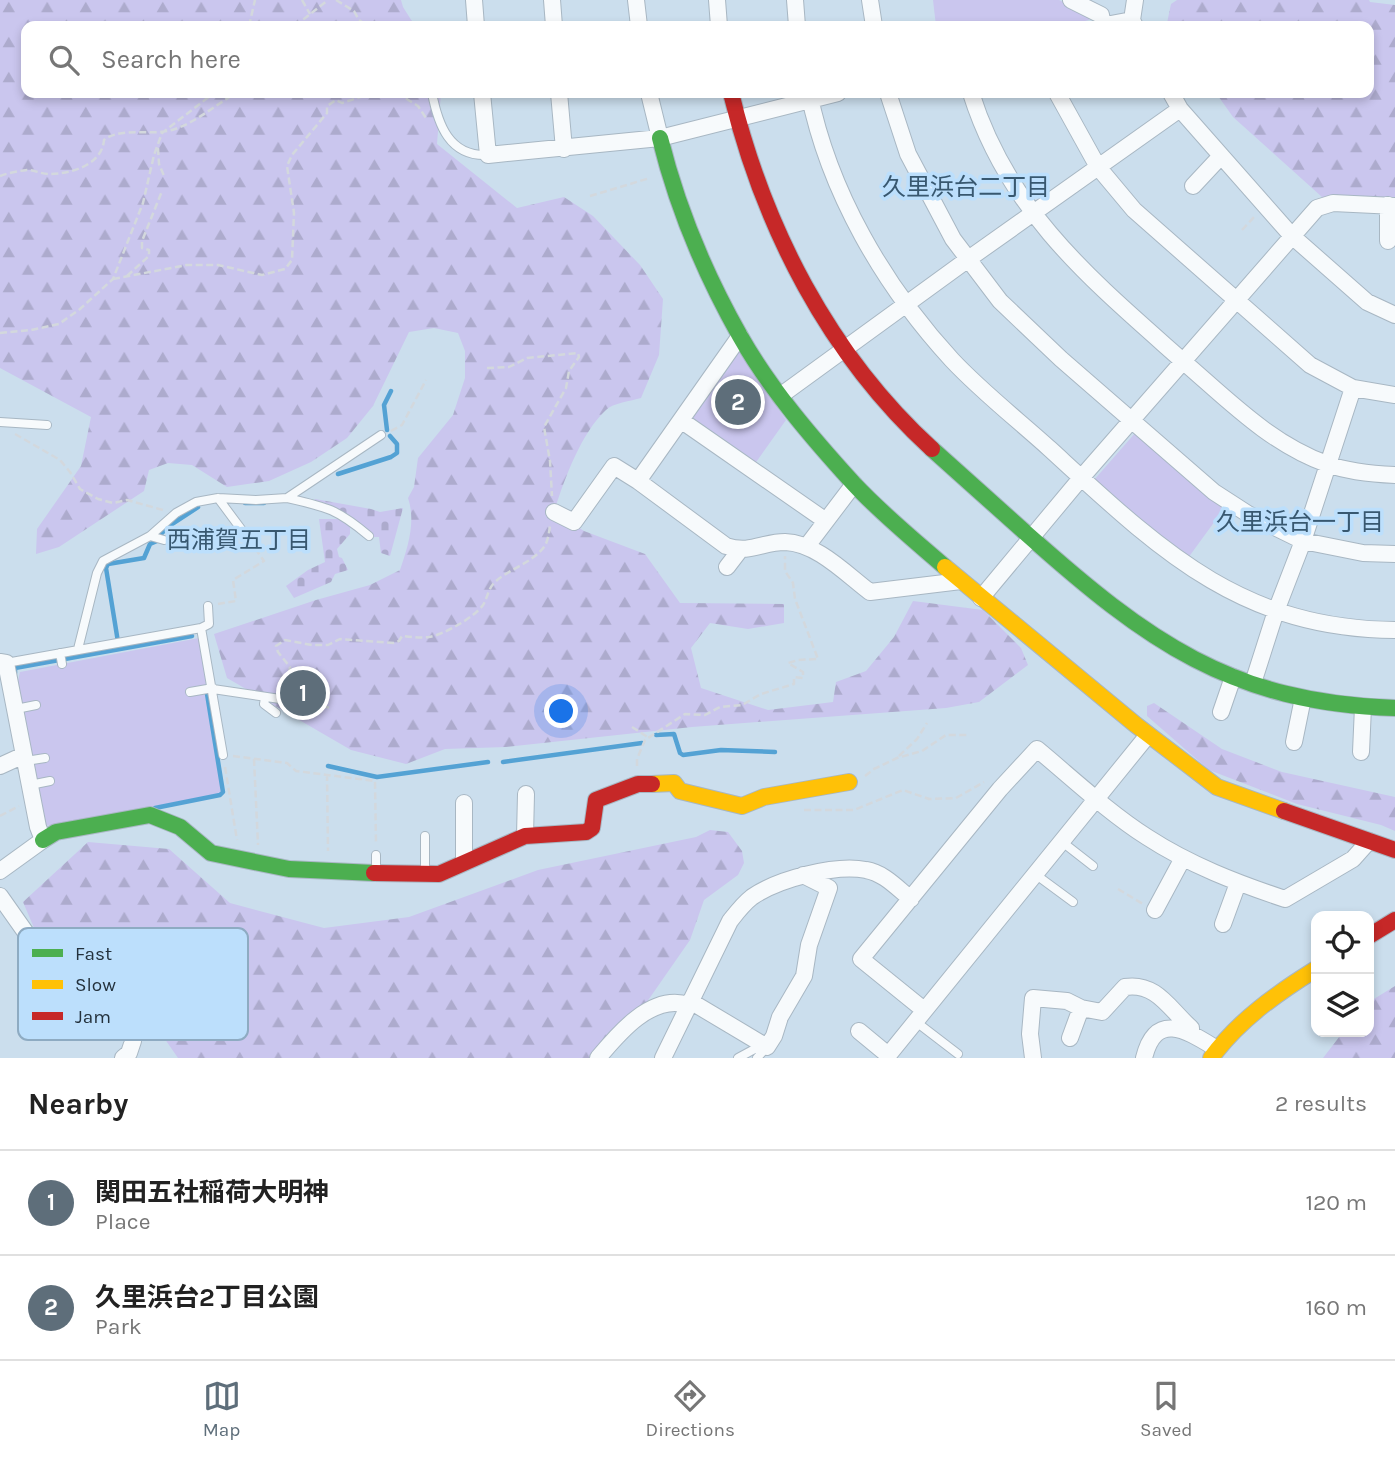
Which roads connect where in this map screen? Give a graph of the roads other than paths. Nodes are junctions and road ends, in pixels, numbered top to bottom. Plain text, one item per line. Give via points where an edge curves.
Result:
1 (474, 0) edge
2 (552, 0) edge
3 (636, 0) edge
4 (717, 0) edge
5 (795, 0) edge
6 (870, 0) edge
7 (1071, 0) edge
8 (1135, 0) edge
9 (476, 21) edge
10 (554, 21) edge
11 (638, 21) edge
12 (719, 21) edge
13 (797, 21) edge
14 (873, 21) edge
15 (1101, 21) edge
16 (1134, 21) edge
17 (433, 98) edge
18 (482, 98) edge
19 (559, 98) edge
20 (650, 98) edge
21 (732, 98) edge
22 (803, 98) edge
23 (811, 98) edge
24 (890, 98) edge
25 (973, 98) edge
26 (1060, 98) edge
27 (1174, 98) edge
28 (1180, 109) junction
29 (736, 117) junction
30 (660, 138) junction
31 (564, 149) junction
32 (488, 155) junction
33 (1221, 156) junction
34 (1098, 167) junction
35 (1193, 186) dead end
36 (1391, 205) edge
37 (1032, 214) junction
38 (1292, 236) junction
39 (1388, 241) dead end
40 (967, 260) junction
41 (1237, 301) junction
42 (905, 305) junction
43 (1395, 315) edge
44 (740, 336) junction
45 (845, 349) junction
46 (1184, 361) junction
47 (1353, 388) junction
48 (1395, 395) edge
49 (780, 396) junction
50 (682, 421) junction
51 (0, 422) edge
52 (1132, 422) junction
53 (47, 425) dead end
54 (381, 435) road end
55 (1328, 464) junction
56 (1395, 475) edge
57 (1081, 478) junction
58 (638, 481) junction
59 (854, 484) junction
60 (218, 498) junction
61 (287, 498) junction
62 (554, 512) road end
63 (826, 521) junction
64 (241, 529) road end
65 (150, 536) junction
66 (369, 536) dead end
67 (1031, 537) junction
68 (164, 540) dead end
69 (1303, 541) junction
70 (807, 546) junction
71 (740, 551) junction
72 (1395, 554) edge
73 (727, 567) dead end
74 (961, 581) junction
75 (981, 598) junction
76 (208, 606) road end
77 (1276, 611) junction
78 (201, 628) junction
79 (1395, 630) edge
80 (78, 649) junction
81 (60, 653) junction
82 (3, 662) edge
83 (62, 664) dead end
84 (1233, 677) junction
85 (1253, 683) junction
86 (213, 689) junction
87 (190, 692) dead end
88 (265, 698) junction
89 (1303, 698) junction
90 (280, 699) road end
91 (36, 705) dead end
92 (1363, 706) junction
93 (1395, 708) edge
94 (16, 709) junction
95 (1221, 712) dead end
96 (276, 713) dead end
97 (1148, 734) junction
98 (1294, 742) dead end
99 (1361, 752) dead end
100 (213, 754) dead end
101 (25, 758) junction
102 (45, 758) dead end
103 (0, 766) edge
104 (50, 781) dead end
105 (849, 782) road end
106 (32, 792) junction
107 (526, 794) dead end
108 (1096, 798) junction
109 (464, 803) dead end
110 (425, 836) dead end
111 (526, 836) junction
112 (43, 840) junction
113 (1061, 841) junction
114 (1369, 841) junction
115 (1395, 850) edge
116 (376, 855) road end
117 (1183, 859) junction
118 (464, 862) junction
119 (1093, 866) dead end
120 (0, 871) edge
121 (376, 873) junction
122 (1035, 874) junction
123 (425, 875) junction
124 (803, 875) junction
125 (1238, 883) junction
126 (0, 896) edge
127 (911, 899) junction
128 (1073, 902) dead end
129 (1155, 910) road end
130 (1395, 920) edge
131 (1223, 924) dead end
132 (22, 928) edge
133 (1374, 933) edge
134 (1311, 972) edge
135 (689, 1003) junction
136 (1081, 1008) junction
137 (920, 1016) junction
138 (859, 1031) dead end
139 (1191, 1033) junction
140 (1070, 1038) dead end
141 (133, 1040) edge
142 (762, 1050) edge
143 (1217, 1054) edge
144 (958, 1055) dead end
145 (887, 1057) edge
146 (123, 1058) edge
147 (598, 1058) edge
148 (663, 1058) edge
149 (738, 1058) edge
150 (1032, 1058) edge
151 (1144, 1058) edge

1 - 9 street
2 - 10 street
3 - 11 street
4 - 12 street
5 - 13 street
6 - 14 street
7 - 15 street via 1101,15
8 - 16 street
17 - 32 lane via 450,141 476,156
18 - 32 street
19 - 31 street
20 - 30 street
21 - 29 street
22 - 29 street
23 - 42 street via 846,202
24 - 40 street via 908,154
25 - 37 street via 992,148
26 - 34 street
27 - 28 street
28 - 33 street
28 - 34 street
29 - 30 street
29 - 45 street via 781,242
30 - 31 street
30 - 44 street via 691,236
31 - 32 street
33 - 35 street
33 - 38 street
34 - 37 street
34 - 41 street via 1135,210
36 - 38 street via 1322,205
36 - 39 street
37 - 40 street
37 - 46 street via 1098,286
38 - 41 street
38 - 43 street via 1367,302
40 - 42 street
40 - 52 street via 1016,318
41 - 46 street
41 - 47 street via 1310,365
42 - 45 street
42 - 57 street via 954,361
44 - 49 street
44 - 50 street
45 - 49 street
45 - 67 street via 914,432
46 - 52 street
46 - 55 street via 1251,421 1292,448
47 - 48 street
47 - 55 street
49 - 59 street
50 - 58 street
50 - 63 street
51 - 53 lane
52 - 57 street
52 - 69 street via 1214,492
54 - 61 lane
55 - 56 street
55 - 69 street
57 - 67 street
57 - 77 street via 1190,569
58 - 62 street via 614,466 574,522
58 - 71 street via 726,546
59 - 63 street
59 - 74 street
60 - 61 lane
60 - 64 lane
60 - 65 lane via 197,502
61 - 66 lane via 330,508
63 - 70 street
65 - 68 lane
65 - 80 lane via 103,561
67 - 75 street
67 - 84 street via 1142,628
69 - 72 street
69 - 77 street
70 - 71 street via 784,542
70 - 74 street via 870,592
71 - 73 street
74 - 75 street
75 - 97 street
76 - 78 lane via 209,624
77 - 79 street via 1336,626
77 - 85 street
78 - 80 lane
78 - 86 lane
80 - 81 lane
81 - 82 lane
81 - 83 lane
82 - 94 street
84 - 85 street
84 - 95 street
85 - 89 street
86 - 87 lane
86 - 88 lane
86 - 100 lane via 223,753
88 - 90 lane
88 - 96 lane via 264,704
89 - 92 street
89 - 98 street
91 - 94 lane
92 - 93 street
92 - 99 street
94 - 101 street
97 - 108 street
97 - 114 street via 1217,787
101 - 102 lane
101 - 103 street
101 - 106 street
104 - 106 lane
105 - 111 street via 764,797 742,806 680,791 674,783 638,784 596,800 592,828 586,832
106 - 112 street
107 - 111 street
108 - 113 street
108 - 117 street
108 - 127 street via 1037,749
109 - 118 street
110 - 123 lane
111 - 118 street
112 - 120 street
112 - 121 street via 56,832 110,818 150,815 180,827 211,853 289,869
113 - 119 lane
113 - 122 street
114 - 115 street
114 - 125 street via 1353,859 1285,899
116 - 121 lane
117 - 125 street
117 - 129 street
118 - 123 street
121 - 123 street
122 - 128 lane
122 - 137 street
124 - 127 street via 867,870 882,875
124 - 135 street via 763,891 741,906
124 - 142 street via 829,888 809,945 804,976 774,1036
125 - 131 street
126 - 132 street
127 - 137 street via 861,960
130 - 133 street
134 - 143 street via 1255,1009 1230,1033
135 - 142 street
135 - 147 street via 667,1003 642,1015
135 - 148 street
136 - 139 street via 1102,1012 1125,987 1149,989 1160,995
136 - 140 street
136 - 150 street via 1067,1001 1033,998
137 - 144 lane
137 - 145 street
138 - 145 street
139 - 143 street
139 - 151 street via 1178,1028 1161,1031
141 - 146 street
142 - 149 lane

